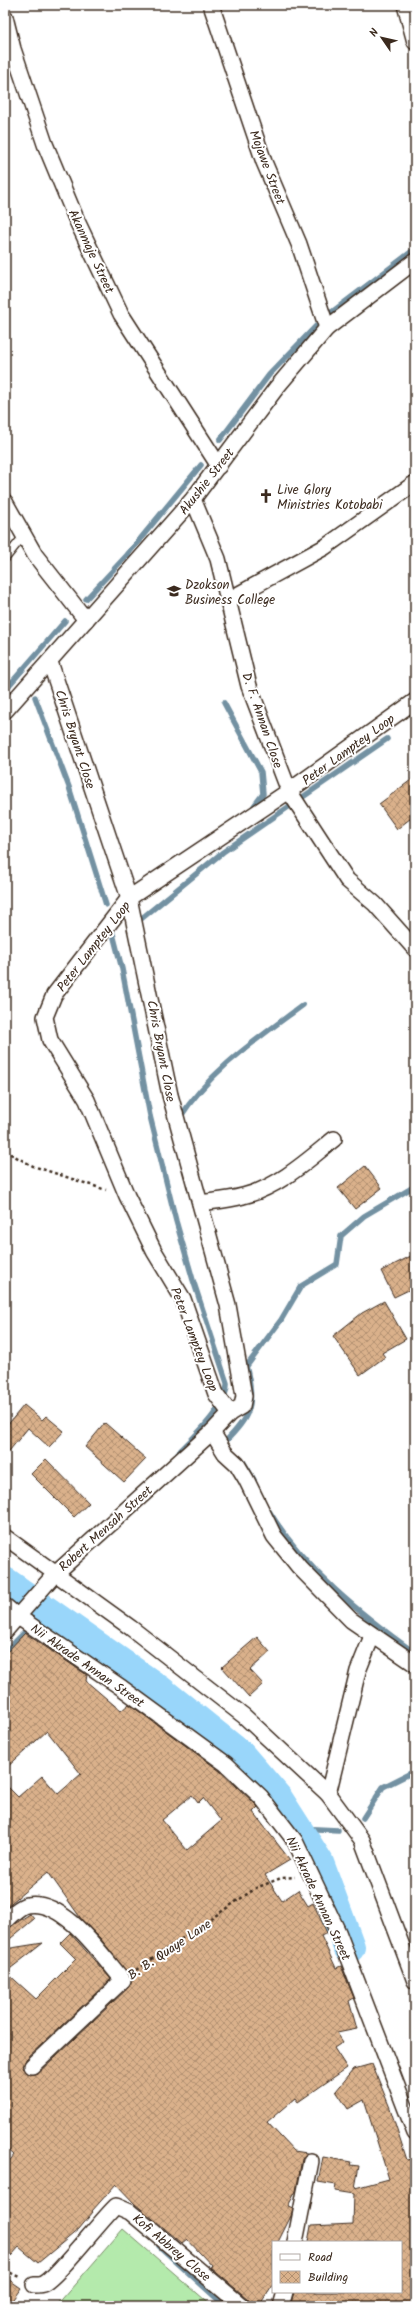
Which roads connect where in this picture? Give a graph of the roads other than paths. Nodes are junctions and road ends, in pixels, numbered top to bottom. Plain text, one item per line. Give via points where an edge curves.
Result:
1 (211, 5) edge
2 (405, 5) edge
3 (5, 17) edge
4 (415, 42) edge
5 (415, 261) edge
6 (328, 328) junction
7 (219, 466) junction
8 (415, 484) edge
9 (193, 499) junction
10 (5, 502) edge
11 (25, 534) junction
12 (5, 559) edge
13 (230, 599) junction
14 (86, 620) junction
15 (50, 662) junction
16 (415, 701) edge
17 (5, 711) edge
18 (289, 791) junction
19 (130, 898) junction
20 (415, 950) edge
21 (334, 1138) dead end
22 (200, 1203) junction
23 (230, 1413) junction
24 (212, 1432) junction
25 (5, 1537) edge
26 (54, 1575) junction
27 (5, 1606) edge
28 (17, 1616) junction
29 (5, 1631) edge
30 (372, 1636) junction
31 (415, 1664) edge
32 (328, 1794) junction
33 (5, 1921) edge
34 (415, 1981) edge
35 (32, 2066) dead end
36 (415, 2133) edge
37 (311, 2161) dead end
38 (295, 2241) edge
39 (34, 2285) dead end
40 (285, 2293) edge
41 (242, 2306) edge
42 (281, 2306) edge

1 - 6 street, Mojawe Street via 264,162 298,244
2 - 4 street
3 - 7 street, Akanmaje Street via 45,144 77,221 121,314
5 - 6 street, Akushie Street
6 - 7 street, Akushie Street via 277,387
7 - 9 street, Akushie Street
8 - 13 street via 325,548
9 - 13 street, D. F. Annan Close via 218,559
9 - 14 street, Akushie Street
10 - 11 street
11 - 12 lane
11 - 14 street via 35,554
13 - 18 street, D. F. Annan Close via 250,686
14 - 15 street, Akushie Street
15 - 17 street, Akushie Street
15 - 19 street, Chris Bryant Close
16 - 18 street, Peter Lamptey Loop
18 - 19 street, Peter Lamptey Loop
18 - 20 street, D. F. Annan Close via 347,880 375,904
19 - 22 street, Chris Bryant Close via 170,1095
19 - 23 street, Peter Lamptey Loop via 54,995 45,1017 50,1040 86,1100 154,1251 183,1298 216,1394
21 - 22 street via 301,1166 275,1182 244,1196
22 - 23 street, Chris Bryant Close via 228,1306 244,1396 242,1406
23 - 24 street, Chris Bryant Close
24 - 26 street, Robert Mensah Street
24 - 30 street via 225,1453 237,1464 279,1542 322,1592
25 - 26 street
26 - 28 street, Robert Mensah Street
26 - 32 street via 131,1628 244,1716
27 - 28 street, Nii Akrade Annan Street
28 - 29 street, Robert Mensah Street
28 - 36 street, Nii Akrade Annan Street via 226,1764 261,1797 295,1841 338,1932
30 - 31 street
30 - 32 street via 358,1671
32 - 34 street via 362,1840
33 - 35 street, B. B. Quaye Lane via 26,1905 41,1904 48,1907 75,1924 123,1980
37 - 38 street
39 - 41 street, Kofi Abbrey Close via 44,2284 56,2273 116,2206 130,2212
40 - 42 street

